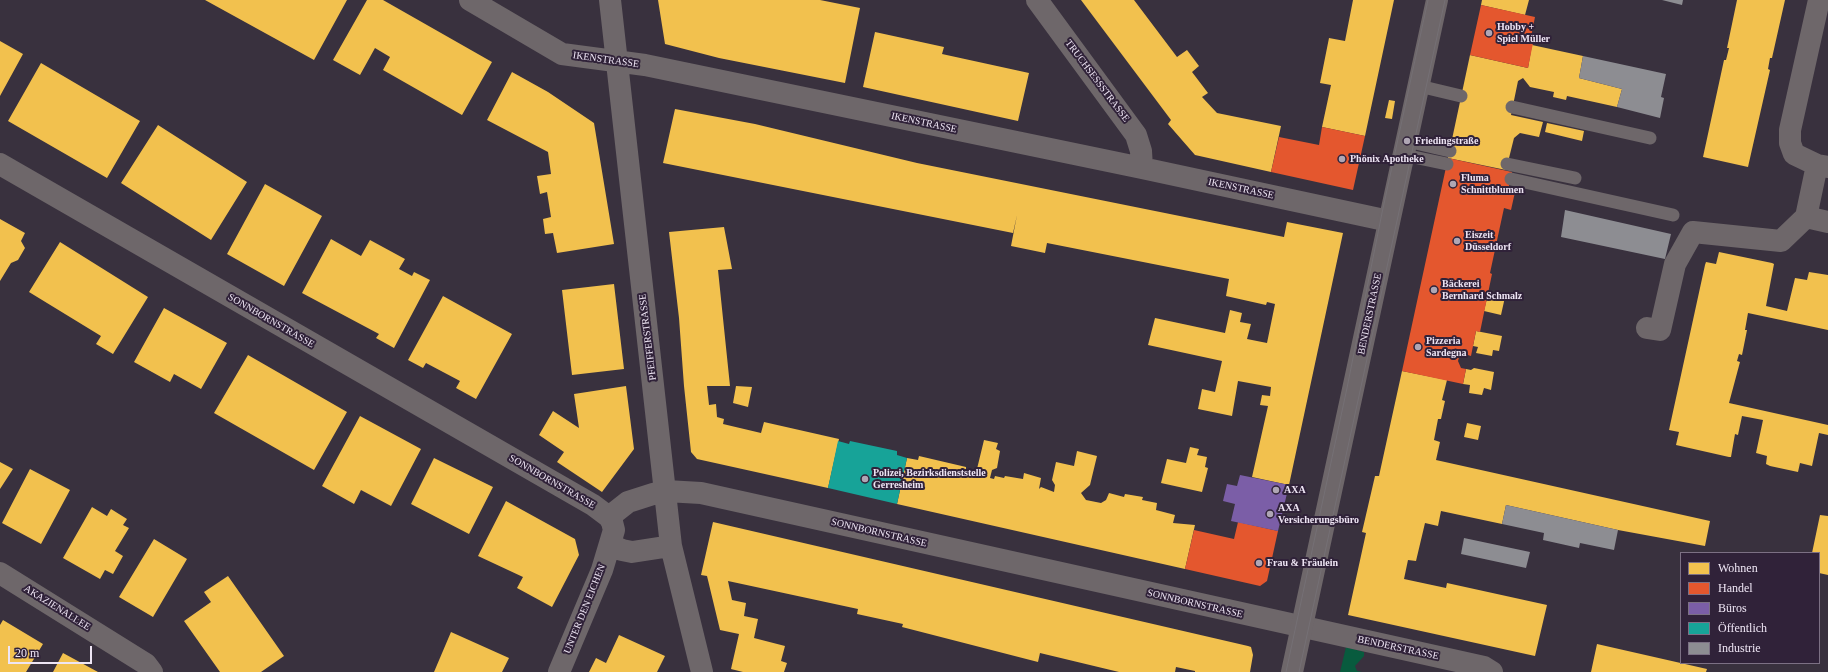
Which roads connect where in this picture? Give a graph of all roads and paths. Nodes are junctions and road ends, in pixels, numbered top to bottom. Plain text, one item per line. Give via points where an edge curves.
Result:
1 (470, 0) edge
2 (610, 0) edge
3 (1037, 0) edge
4 (1437, 0) edge
5 (1819, 0) edge
6 (616, 60) junction
7 (1419, 86) junction
8 (1461, 96) dead end
9 (1512, 107) dead end
10 (1650, 138) dead end
11 (1405, 148) junction
12 (1450, 151) dead end
13 (0, 164) edge
14 (1447, 164) dead end
15 (1507, 164) dead end
16 (1823, 166) edge
17 (1142, 168) junction
18 (1575, 178) dead end
19 (1511, 179) dead end
20 (1672, 215) dead end
21 (1806, 217) junction
22 (1389, 221) junction
23 (1828, 222) edge
24 (1647, 328) dead end
25 (666, 491) junction
26 (609, 517) junction
27 (610, 545) junction
28 (670, 546) junction
29 (0, 573) edge
30 (1302, 627) junction
31 (152, 672) edge
32 (559, 672) edge
33 (702, 672) edge
34 (1292, 672) edge
35 (1492, 672) edge

1 - 6 street, IKENSTRASSE via 562,54
2 - 6 street, PFEIFFERSTRASSE
3 - 17 street, TRUCHSESSSTRASSE via 1136,135 1141,151
4 - 7 street, BENDERSTRASSE
5 - 16 street via 1790,130 1790,143 1794,154
6 - 17 street, IKENSTRASSE
6 - 25 street, PFEIFFERSTRASSE
7 - 8 lane
7 - 11 street, BENDERSTRASSE
9 - 10 lane
11 - 12 lane
11 - 14 lane
11 - 22 street, BENDERSTRASSE
13 - 26 street, SONNBORNSTRASSE via 593,505
15 - 18 lane
16 - 21 street
17 - 22 street, IKENSTRASSE
19 - 20 lane
21 - 23 street
21 - 24 street via 1780,241 1693,232 1676,264 1660,330
22 - 30 street, BENDERSTRASSE
25 - 26 street, SONNBORNSTRASSE via 628,502
25 - 28 street, PFEIFFERSTRASSE
25 - 30 street, SONNBORNSTRASSE via 701,493
26 - 27 street, UNTER DEN EICHEN via 614,530
27 - 28 street via 632,552
27 - 32 street, UNTER DEN EICHEN
28 - 33 street, PFEIFFERSTRASSE
29 - 31 street, AKAZIENALLEE via 146,664
30 - 34 street, BENDERSTRASSE
30 - 35 street, BENDERSTRASSE via 1484,667

